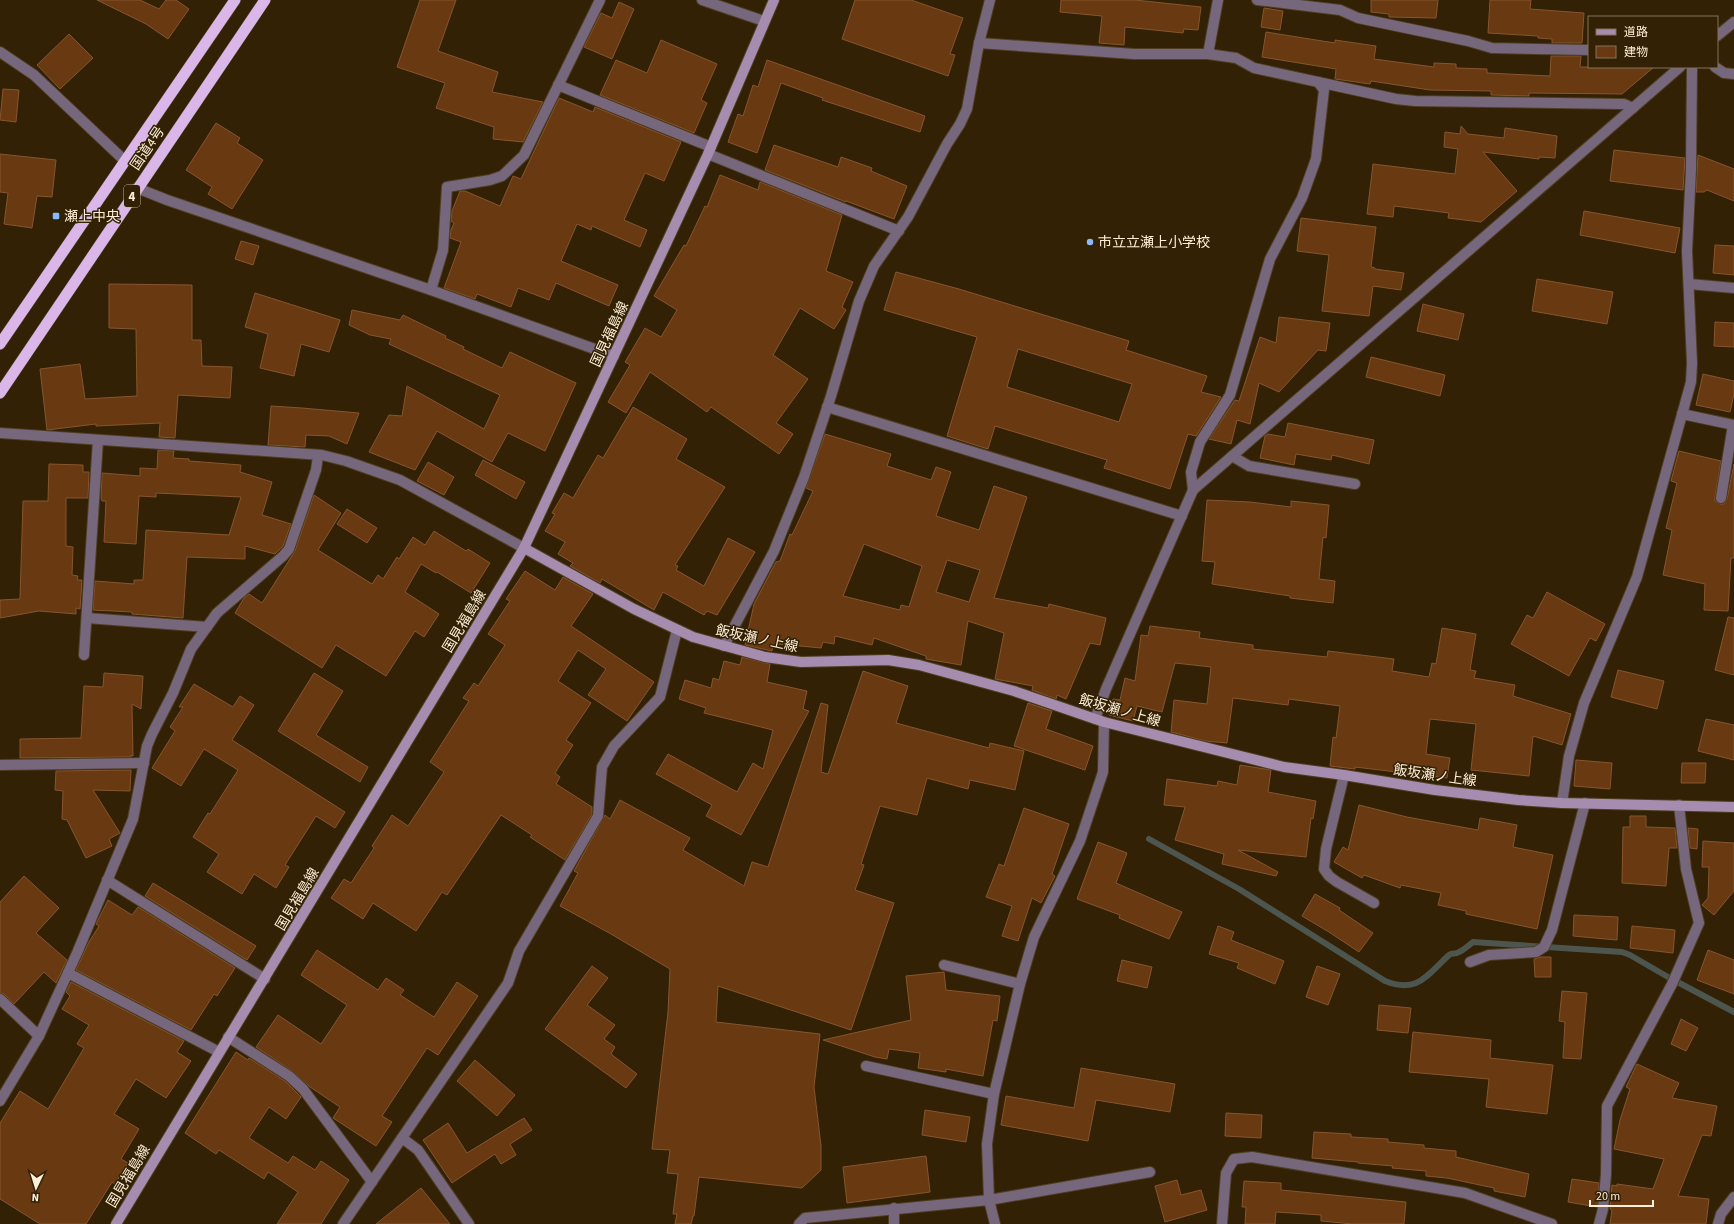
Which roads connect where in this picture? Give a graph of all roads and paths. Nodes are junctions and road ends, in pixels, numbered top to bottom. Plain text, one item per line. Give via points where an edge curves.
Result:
1 (235, 0) edge
2 (265, 0) edge
3 (600, 0) edge
4 (702, 0) edge
5 (774, 0) edge
6 (990, 0) edge
7 (1218, 0) edge
8 (1258, 0) edge
9 (764, 21) junction
10 (1734, 22) edge
11 (1718, 35) edge
12 (979, 43) junction
13 (1588, 50) edge
14 (0, 52) edge
15 (1208, 54) junction
16 (1679, 68) edge
17 (1692, 68) edge
18 (1716, 68) edge
19 (1734, 74) edge
20 (1318, 82) junction
21 (558, 85) junction
22 (1633, 108) junction
23 (710, 150) junction
24 (125, 161) junction
25 (138, 188) junction
26 (898, 231) junction
27 (1689, 284) junction
28 (1734, 288) edge
29 (430, 290) junction
30 (0, 344) edge
31 (614, 356) junction
32 (0, 392) edge
33 (827, 407) junction
34 (1682, 414) junction
35 (1733, 425) edge
36 (0, 433) edge
37 (98, 440) junction
38 (318, 456) junction
39 (1232, 456) junction
40 (1355, 484) dead end
41 (1193, 490) junction
42 (1721, 498) dead end
43 (1182, 516) junction
44 (524, 548) junction
45 (87, 618) junction
46 (207, 627) junction
47 (677, 630) junction
48 (724, 646) junction
49 (84, 655) dead end
50 (1100, 721) junction
51 (144, 763) junction
52 (0, 766) edge
53 (1344, 775) junction
54 (1562, 803) junction
55 (1585, 803) junction
56 (1679, 805) junction
57 (1734, 807) edge
58 (107, 880) junction
59 (1374, 903) dead end
60 (1470, 962) dead end
61 (944, 965) dead end
62 (68, 973) junction
63 (265, 979) junction
64 (1020, 984) junction
65 (0, 998) edge
66 (39, 1036) junction
67 (228, 1037) junction
68 (219, 1052) junction
69 (866, 1066) dead end
70 (994, 1094) junction
71 (0, 1101) edge
72 (402, 1138) junction
73 (1150, 1172) dead end
74 (372, 1182) junction
75 (1734, 1197) edge
76 (989, 1200) junction
77 (894, 1208) junction
78 (116, 1224) edge
79 (343, 1224) edge
80 (469, 1224) edge
81 (799, 1224) edge
82 (894, 1224) edge
83 (995, 1224) edge
84 (1222, 1224) edge
85 (1552, 1224) edge
86 (1600, 1224) edge
87 (1718, 1224) edge

1 - 24 highway, 国道4号 / 4
2 - 25 highway, 国道4号 / 4
3 - 21 street
4 - 9 street
5 - 9 main road, 国見福島線
6 - 12 street
7 - 15 street
8 - 13 street via 1340,10 1358,18 1492,48
9 - 23 main road, 国見福島線
10 - 11 street
12 - 15 street via 1134,54
12 - 26 street via 967,109
14 - 24 street via 34,75
15 - 20 street via 1236,58 1254,68
16 - 22 street
17 - 27 street via 1687,251
18 - 19 street via 1724,73
20 - 22 street via 1415,101 1624,104
20 - 41 street via 1324,90 1316,159 1302,198 1270,260 1230,395 1200,442 1191,472
21 - 23 street
21 - 29 street via 524,155 502,176 447,187 443,250
22 - 39 street
23 - 26 street
23 - 31 main road, 国見福島線
24 - 30 highway, 国道4号 / 4
25 - 29 street
25 - 32 highway, 国道4号 / 4
26 - 33 street via 874,266 859,301
27 - 28 street
27 - 34 street via 1691,382
29 - 31 street
31 - 44 main road, 国見福島線
33 - 43 street
33 - 48 street via 804,477 774,551
34 - 35 street
34 - 54 street via 1637,577 1584,703 1569,756
35 - 42 street
36 - 37 street
37 - 38 street
37 - 45 street
38 - 44 street via 346,461 400,480
38 - 46 street via 316,470 289,549 217,613
39 - 40 street via 1249,466
39 - 41 street
41 - 43 street
43 - 50 street via 1106,689
44 - 47 main road, 飯坂瀬ノ上線
44 - 63 main road, 国見福島線
45 - 46 street
45 - 49 street
46 - 51 street via 191,649 152,734
47 - 48 main road, 飯坂瀬ノ上線
47 - 72 street via 660,697 614,746 602,767 598,816 522,945 508,983
48 - 50 main road, 飯坂瀬ノ上線 via 765,657 801,662 888,660 919,665 1014,691
50 - 53 main road, 飯坂瀬ノ上線 via 1284,767
50 - 64 street via 1103,772 1080,841 1034,937
51 - 52 street
51 - 58 street via 133,819
53 - 54 main road, 飯坂瀬ノ上線 via 1435,790
53 - 59 street via 1324,868 1337,882
54 - 55 main road, 飯坂瀬ノ上線
55 - 56 main road, 飯坂瀬ノ上線
55 - 60 street via 1552,930 1544,947 1536,952 1489,955
56 - 57 main road, 飯坂瀬ノ上線
56 - 86 street via 1686,869 1699,923 1674,980 1607,1106 1606,1174
58 - 62 street
58 - 63 street
61 - 64 street
62 - 66 street
62 - 68 street
63 - 67 main road, 国見福島線
64 - 70 street
65 - 66 street
66 - 71 street
67 - 68 main road, 国見福島線
67 - 74 street via 290,1076 303,1089
68 - 78 main road, 国見福島線
69 - 70 street
70 - 76 street via 987,1144
72 - 74 street
72 - 80 street via 418,1150
73 - 76 street
74 - 79 street
75 - 87 street via 1721,1214
76 - 77 street
76 - 83 street
77 - 81 street via 805,1218
77 - 82 street
84 - 85 street via 1226,1173 1234,1159 1252,1157 1465,1193

